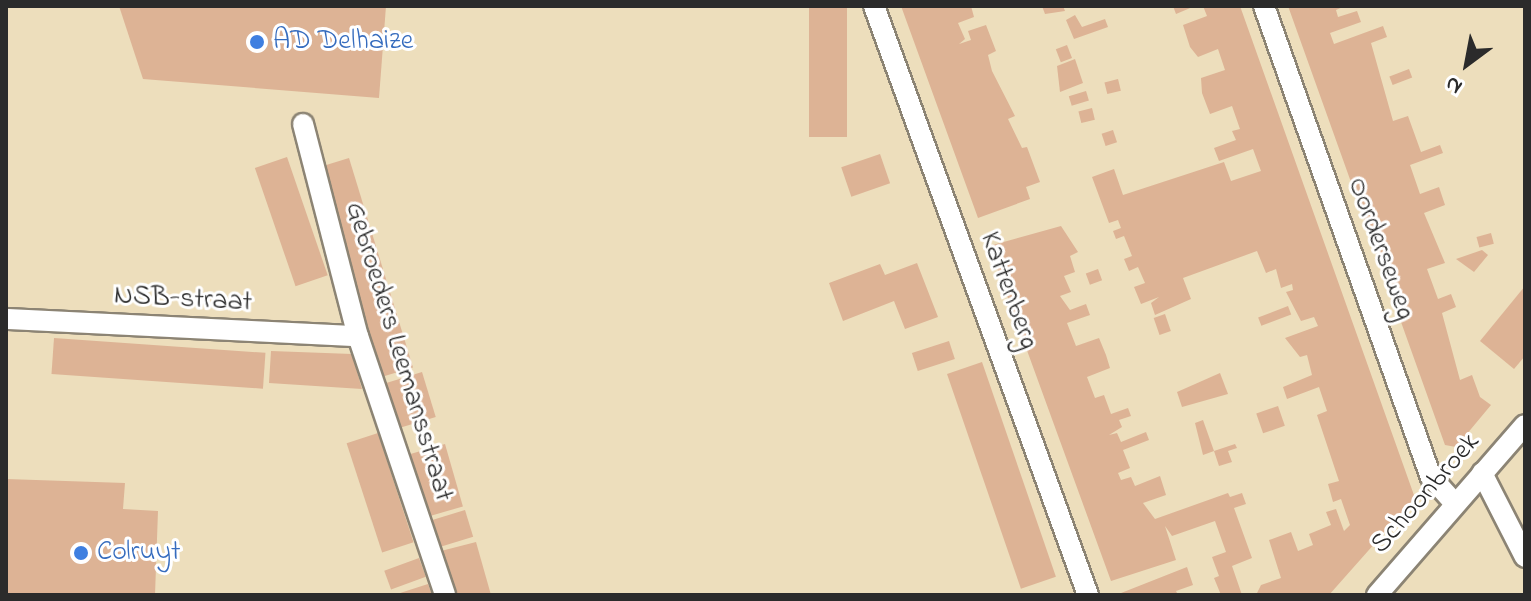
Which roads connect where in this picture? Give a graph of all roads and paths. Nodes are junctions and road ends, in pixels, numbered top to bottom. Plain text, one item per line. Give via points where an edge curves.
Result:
1 (874, 6) edge
2 (1264, 6) edge
3 (303, 124) dead end
4 (6, 319) edge
5 (358, 336) junction
6 (1523, 430) edge
7 (1482, 473) junction
8 (1455, 504) junction
9 (1525, 557) edge
10 (445, 595) edge
11 (1088, 595) edge
12 (1377, 595) edge

1 - 11 street, Kattenberg
2 - 8 street, Oorderseweg via 1431,477
3 - 5 street, Gebroeders Leemansstraat
4 - 5 street, NSB-straat
5 - 10 street, Gebroeders Leemansstraat
6 - 7 street, Schoonbroek
7 - 8 street, Schoonbroek
7 - 9 street
8 - 12 street, Schoonbroek

